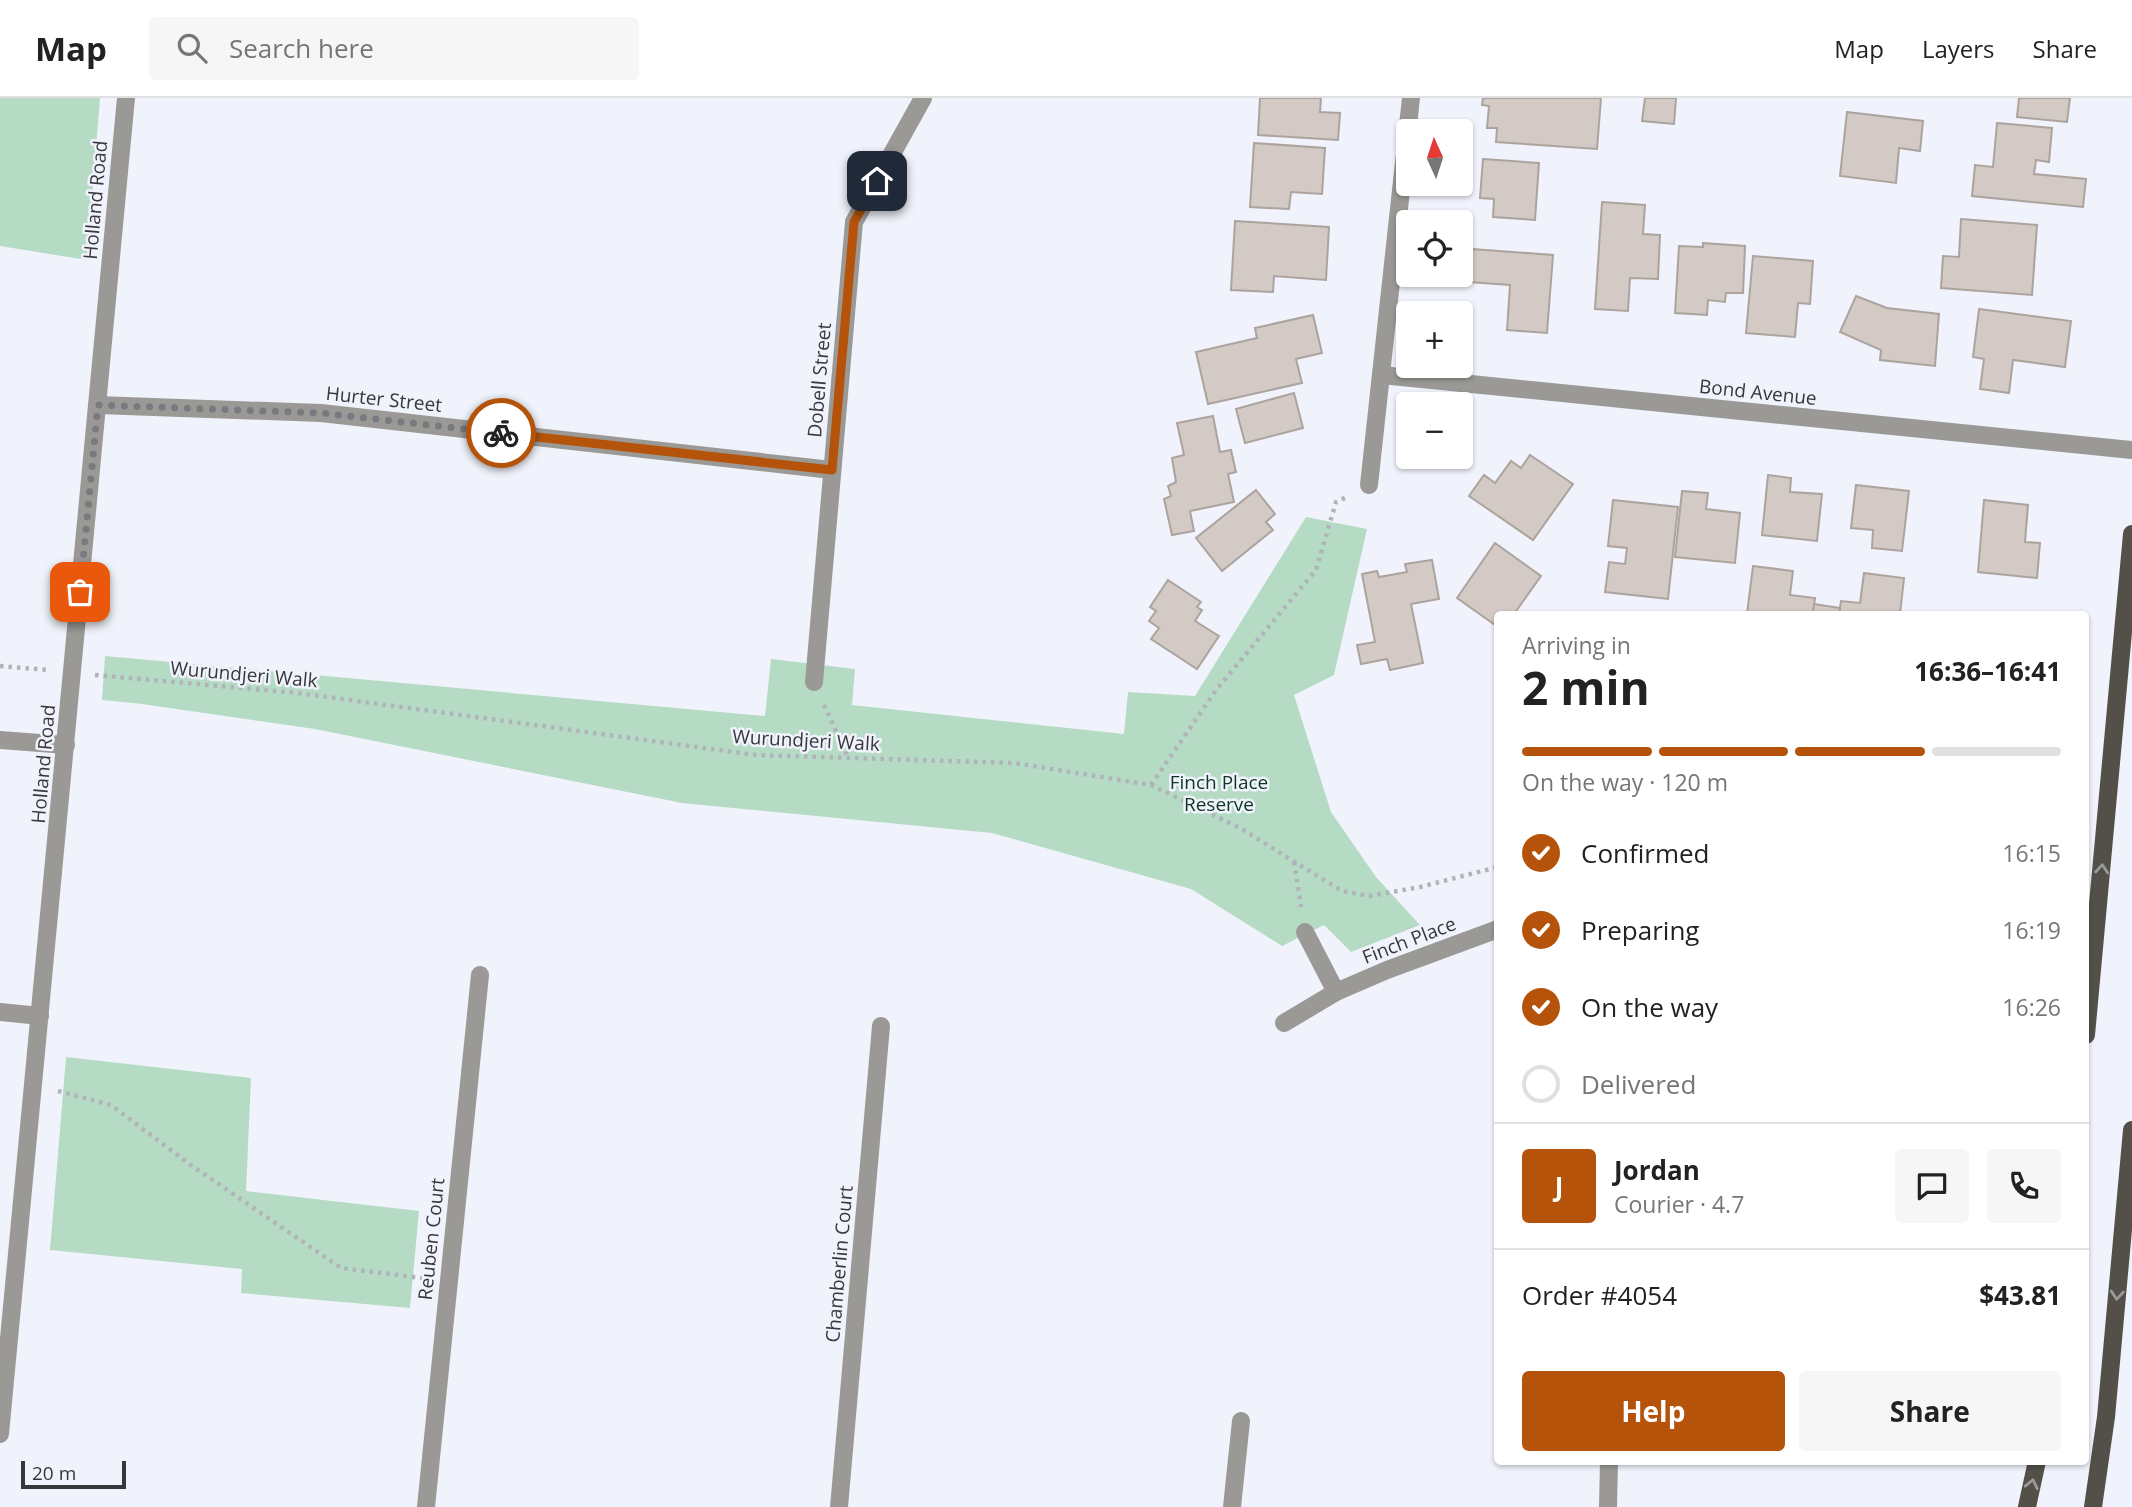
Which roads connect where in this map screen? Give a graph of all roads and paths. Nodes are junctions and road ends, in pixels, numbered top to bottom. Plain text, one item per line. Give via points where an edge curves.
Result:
1 (126, 98) edge
2 (923, 98) edge
3 (1411, 98) edge
4 (1381, 375) junction
5 (98, 405) junction
6 (2132, 450) edge
7 (832, 470) junction
8 (1369, 485) joint
9 (2132, 534) edge
10 (0, 666) edge
11 (72, 673) junction
12 (814, 682) joint
13 (0, 740) edge
14 (66, 745) junction
15 (848, 757) junction
16 (1151, 785) junction
17 (1294, 862) junction
18 (1494, 868) edge
19 (2092, 917) edge
20 (1494, 930) edge
21 (1305, 932) joint
22 (481, 975) dead end
23 (2089, 976) edge
24 (1336, 992) junction
25 (0, 1012) edge
26 (40, 1016) junction
27 (1284, 1023) dead end
28 (881, 1026) dead end
29 (33, 1085) junction
30 (2132, 1130) edge
31 (8, 1261) edge
32 (447, 1282) junction
33 (1241, 1420) dead end
34 (0, 1434) edge
35 (1609, 1465) edge
36 (2036, 1465) edge
37 (426, 1507) edge
38 (839, 1507) edge
39 (1232, 1507) edge
40 (1608, 1507) edge
41 (2027, 1507) edge
42 (2093, 1507) edge

1 - 5 street, Holland Road
2 - 7 street, Dobell Street via 854,222
3 - 4 street
4 - 6 street, Bond Avenue
4 - 8 street
5 - 7 street, Hurter Street via 321,413
5 - 11 street, Holland Road
7 - 12 street, Dobell Street
8 - 16 path via 1336,502 1316,570 1216,690
19 -> 9 main road
10 - 11 path, Wurundjeri Walk
11 - 14 street, Holland Road
11 - 15 path, Wurundjeri Walk via 298,693 756,755
12 - 15 path
13 - 14 street
14 - 26 street, Holland Road
15 - 16 path, Wurundjeri Walk via 1015,763
16 - 17 path, Wurundjeri Walk via 1240,828
17 - 18 path, Wurundjeri Walk via 1342,891 1369,895
17 - 21 path
19 - 23 main road
20 - 24 street, Finch Place
21 - 24 street
22 - 32 street, Reuben Court
24 - 27 street, Finch Place
25 - 26 street
26 - 29 street, Holland Road
28 - 38 street, Chamberlin Court
29 - 31 street, Holland Road
29 - 32 path via 111,1105 341,1268
30 -> 42 main road via 2106,1417
31 - 34 street, Holland Road
32 - 37 street, Reuben Court
33 - 39 street
35 - 40 street
41 -> 36 main road

